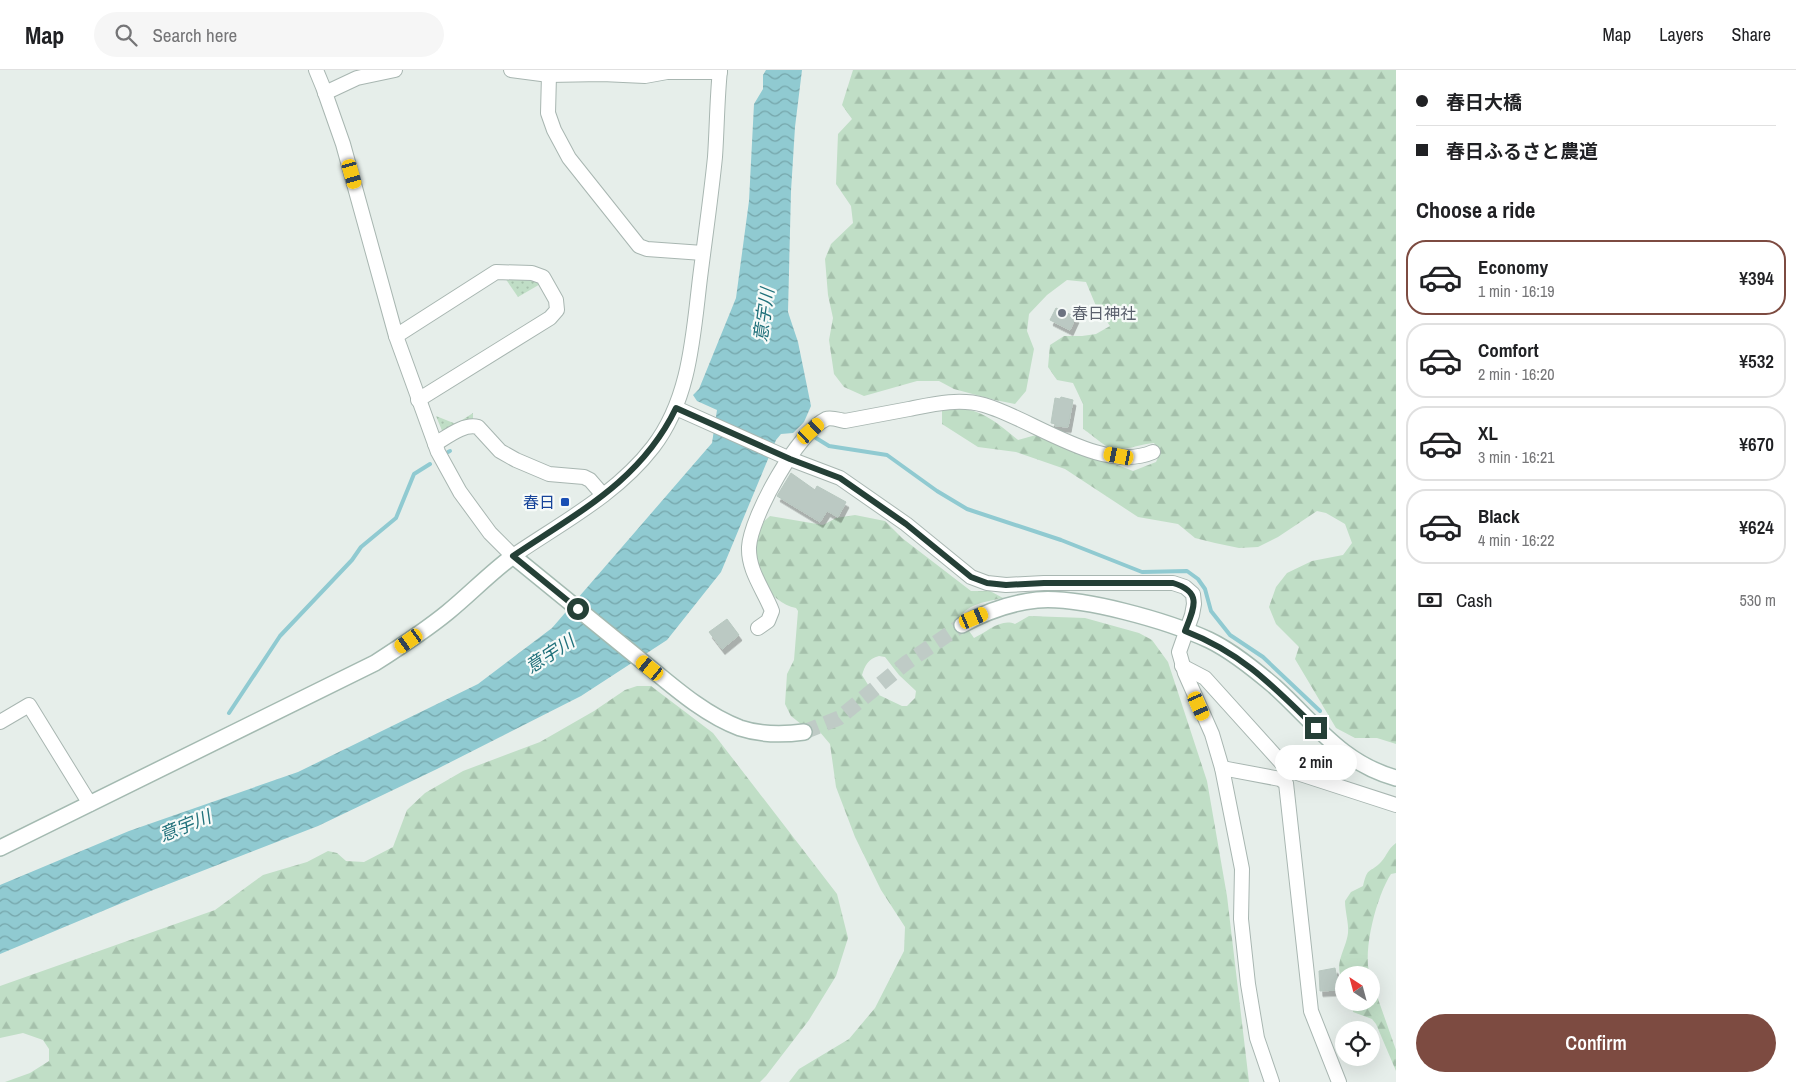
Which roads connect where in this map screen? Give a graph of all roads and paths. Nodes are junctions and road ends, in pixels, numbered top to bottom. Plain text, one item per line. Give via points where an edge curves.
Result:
1 (316, 70) edge
2 (395, 70) edge
3 (511, 70) edge
4 (720, 71) edge
5 (601, 72) edge
6 (549, 75) junction
7 (325, 93) junction
8 (703, 253) junction
9 (396, 336) junction
10 (418, 400) junction
11 (680, 410) junction
12 (435, 444) junction
13 (1153, 452) dead end
14 (787, 457) junction
15 (603, 495) junction
16 (516, 559) junction
17 (962, 625) tunnel mouth
18 (758, 628) dead end
19 (1185, 631) junction
20 (1182, 666) junction
21 (0, 722) edge
22 (804, 732) tunnel mouth
23 (1222, 768) junction
24 (1286, 775) junction
25 (1396, 778) edge
26 (90, 804) junction
27 (1396, 805) edge
28 (0, 848) edge
29 (1272, 1082) edge
30 (1339, 1082) edge

1 - 7 street
2 - 7 street via 357,78
3 - 6 street
4 - 5 street via 644,76
4 - 8 street
5 - 6 street
6 - 8 street via 548,113 554,130 570,158 639,246
7 - 9 street via 351,170
8 - 11 street
9 - 10 street
9 - 10 street via 496,272 538,274 546,280 556,300 556,310 550,318
10 - 12 street
11 - 14 street
11 - 15 street via 637,466
12 - 15 street via 475,426 508,456 538,471 584,477
12 - 16 street via 460,492 490,533
13 - 14 street via 1130,458 1087,450 984,405 952,401 845,421 829,418 803,438
14 - 18 street via 751,532 752,567 772,611 768,621
14 - 19 street via 840,478 906,524 971,577 987,583 1173,583 1185,587 1193,594 1194,604
15 - 16 street
16 - 22 street via 708,711 748,730 775,735
16 - 26 street via 491,573 448,612 374,663
17 - 19 street via 1007,606 1057,600 1096,605
19 - 20 street via 1179,652
19 - 25 street via 1209,640 1244,662 1346,754 1372,770
20 - 23 street via 1212,734
20 - 24 street via 1205,678
21 - 26 street via 29,705
23 - 24 street via 1280,778
23 - 29 street via 1242,869 1241,919 1248,984 1258,1038
24 - 27 street
24 - 30 street via 1311,1011
26 - 28 street

